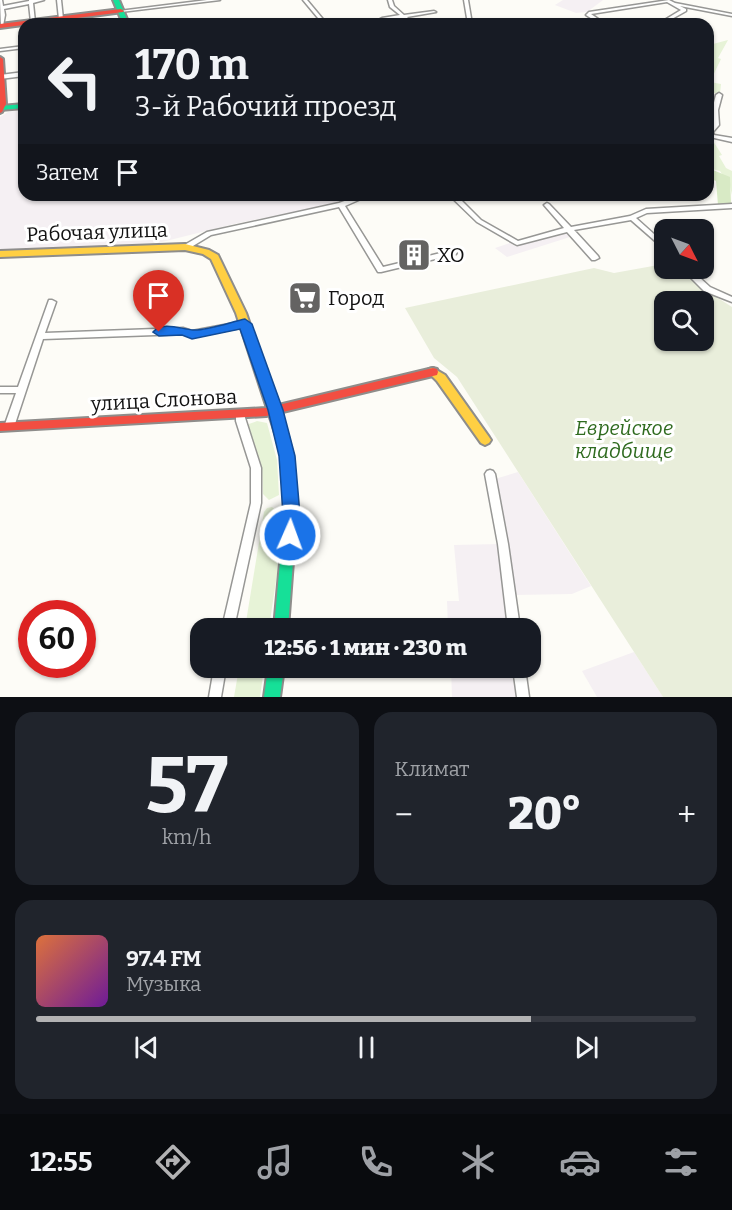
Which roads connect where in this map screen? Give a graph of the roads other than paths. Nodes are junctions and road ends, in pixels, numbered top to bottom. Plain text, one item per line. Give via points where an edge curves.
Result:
1 (0, 0) edge
2 (42, 0) edge
3 (59, 0) edge
4 (95, 0) edge
5 (116, 0) edge
6 (218, 0) edge
7 (305, 0) edge
8 (390, 0) edge
9 (466, 0) edge
10 (667, 0) edge
11 (32, 1) edge
12 (1, 8) edge
13 (121, 11) junction
14 (434, 12) dead end
15 (96, 14) junction
16 (732, 15) edge
17 (404, 16) junction
18 (33, 18) edge
19 (61, 18) edge
20 (68, 18) edge
21 (124, 18) edge
22 (320, 18) edge
23 (389, 18) edge
24 (469, 18) edge
25 (593, 18) edge
26 (672, 18) edge
27 (18, 24) edge
28 (0, 26) edge
29 (18, 48) edge
30 (0, 50) edge
31 (0, 59) edge
32 (18, 75) edge
33 (1, 77) edge
34 (719, 95) dead end
35 (18, 107) edge
36 (0, 109) edge
37 (714, 128) edge
38 (714, 136) edge
39 (732, 140) edge
40 (351, 201) edge
41 (458, 201) edge
42 (340, 205) junction
43 (547, 205) dead end
44 (732, 206) edge
45 (632, 218) junction
46 (570, 229) junction
47 (654, 237) edge
48 (185, 247) junction
49 (453, 252) dead end
50 (0, 254) edge
51 (595, 258) dead end
52 (696, 279) edge
53 (732, 300) edge
54 (52, 302) dead end
55 (245, 324) junction
56 (40, 336) junction
57 (0, 390) edge
58 (22, 390) junction
59 (275, 410) junction
60 (240, 413) junction
61 (5, 427) edge
62 (485, 440) dead end
63 (490, 474) dead end
64 (230, 618) edge
65 (281, 618) edge
66 (512, 618) edge
67 (218, 678) edge
68 (275, 678) edge
69 (521, 678) edge
70 (215, 697) edge
71 (272, 697) edge
72 (524, 697) edge

1 - 12 street
2 - 11 street
3 - 19 street
4 - 15 main road via 99,11
5 - 13 main road
6 - 13 street
7 - 22 street
8 - 17 street
9 - 24 street
10 - 16 street
10 - 25 street via 588,15
10 - 26 street via 684,12
11 - 12 street
11 - 18 street
12 - 28 street
13 - 15 main road
13 - 21 main road
14 - 17 street
15 - 20 main road
17 - 23 street
27 - 28 main road
29 - 30 street
31 - 33 main road
32 - 33 street
33 - 36 main road
34 - 37 street
35 - 36 main road
38 - 39 street
40 - 42 street, Рабочая улица
41 - 46 street via 478,221 517,243
42 - 48 street, Рабочая улица via 209,233
42 - 49 street via 381,270
43 - 46 street
44 - 45 street via 646,211
45 - 46 street
45 - 47 street
46 - 51 street
48 - 50 main road, Рабочая улица
48 - 55 main road via 215,257
52 - 53 street via 707,289
54 - 56 street
55 - 56 street via 192,334 183,331
55 - 59 main road
56 - 58 street
57 - 58 street
58 - 61 street
59 - 60 main road, улица Слонова
59 - 62 main road, улица Слонова via 433,372
59 - 65 main road via 287,456 292,515
60 - 61 main road, улица Слонова
60 - 64 street via 256,468 256,503
63 - 66 street
67 - 70 street
68 - 71 main road
69 - 72 street

